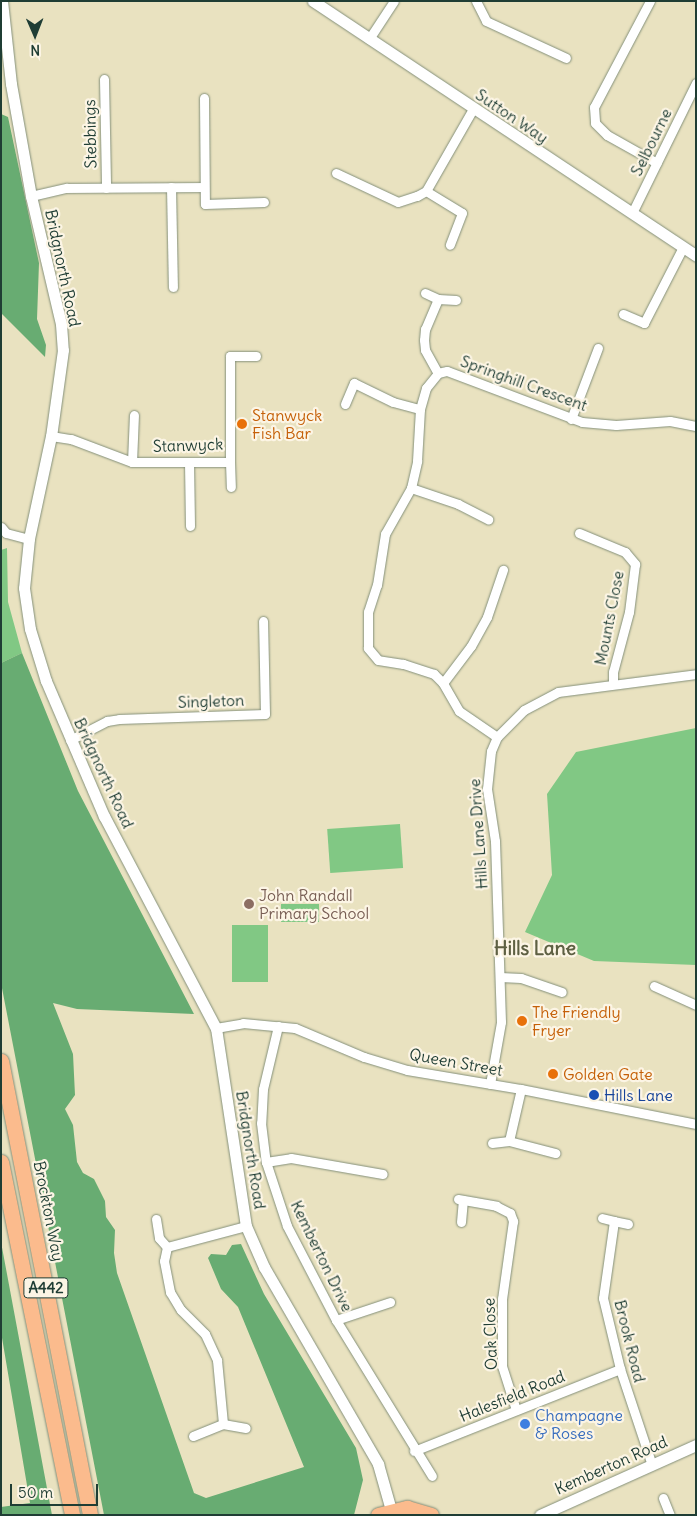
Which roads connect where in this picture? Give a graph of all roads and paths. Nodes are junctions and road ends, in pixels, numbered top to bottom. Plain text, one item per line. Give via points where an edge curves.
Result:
1 (2, 1) edge
2 (313, 1) edge
3 (394, 1) edge
4 (476, 1) edge
5 (650, 1) edge
6 (369, 39) junction
7 (566, 58) dead end
8 (104, 79) dead end
9 (696, 83) edge
10 (204, 98) dead end
11 (473, 110) junction
12 (657, 162) junction
13 (336, 173) dead end
14 (171, 187) junction
15 (204, 187) junction
16 (106, 188) junction
17 (426, 191) junction
18 (30, 196) junction
19 (264, 202) dead end
20 (632, 213) junction
21 (450, 245) dead end
22 (684, 247) junction
23 (696, 255) edge
24 (173, 287) dead end
25 (425, 293) dead end
26 (438, 299) junction
27 (456, 300) dead end
28 (623, 314) dead end
29 (598, 348) dead end
30 (256, 356) dead end
31 (438, 372) junction
32 (345, 404) dead end
33 (420, 409) junction
34 (134, 415) dead end
35 (571, 419) junction
36 (696, 426) edge
37 (51, 436) junction
38 (132, 462) junction
39 (189, 462) junction
40 (230, 462) junction
41 (231, 487) dead end
42 (411, 488) junction
43 (488, 519) dead end
44 (190, 526) dead end
45 (1, 527) edge
46 (579, 533) dead end
47 (29, 539) junction
48 (503, 570) dead end
49 (263, 621) dead end
50 (696, 674) edge
51 (443, 682) junction
52 (613, 684) junction
53 (497, 737) junction
54 (70, 740) junction
55 (500, 977) junction
56 (654, 986) dead end
57 (562, 992) dead end
58 (696, 1005) edge
59 (278, 1026) junction
60 (216, 1028) junction
61 (1, 1061) edge
62 (490, 1084) junction
63 (521, 1089) junction
64 (696, 1124) edge
65 (509, 1141) junction
66 (492, 1144) dead end
67 (555, 1153) dead end
68 (1, 1162) edge
69 (266, 1162) junction
70 (383, 1174) dead end
71 (602, 1218) dead end
72 (156, 1219) dead end
73 (614, 1221) junction
74 (461, 1222) dead end
75 (628, 1224) dead end
76 (246, 1226) junction
77 (167, 1247) junction
78 (390, 1302) dead end
79 (336, 1320) junction
80 (620, 1369) junction
81 (516, 1410) junction
82 (223, 1424) junction
83 (246, 1428) dead end
84 (192, 1436) dead end
85 (696, 1445) edge
86 (414, 1451) junction
87 (652, 1466) junction
88 (432, 1476) dead end
89 (663, 1498) dead end
90 (384, 1512) edge
91 (72, 1515) edge
92 (90, 1515) edge
93 (431, 1515) edge
94 (540, 1515) edge
95 (670, 1515) edge

1 - 18 street, Bridgnorth Road via 11,84
2 - 6 street, Sutton Way
3 - 6 street
4 - 7 street via 486,21
5 - 12 street via 594,107 595,123 608,135
6 - 11 street, Sutton Way
8 - 16 street, Stebbings
9 - 12 street, Selbourne
10 - 15 street
11 - 17 street
11 - 20 street, Sutton Way
12 - 20 street, Selbourne
13 - 17 street via 398,202
14 - 15 street, Stebbings
14 - 16 street, Stebbings
14 - 24 street
15 - 19 street via 205,204
16 - 18 street, Stebbings via 67,188
17 - 21 street via 462,213
18 - 37 street, Bridgnorth Road via 61,324 62,375
20 - 22 street, Sutton Way
22 - 23 street, Sutton Way
22 - 28 street via 644,322
25 - 26 street
26 - 27 street
26 - 31 street via 424,340
29 - 35 street
30 - 40 street, Stanwyck via 230,356
31 - 33 street, Springhill Crescent via 426,388
31 - 35 street, Springhill Crescent via 460,374
32 - 33 street via 354,383 393,402
33 - 42 street, Springhill Crescent via 417,460
34 - 38 street
35 - 36 street, Springhill Crescent via 599,424 670,421
37 - 38 street, Stanwyck via 71,438
37 - 47 street, Bridgnorth Road
38 - 39 street, Stanwyck
39 - 40 street, Stanwyck
39 - 44 street
40 - 41 street
42 - 43 street via 458,504
42 - 51 street, Springhill Crescent via 385,534 377,585 368,612 366,640 372,655 378,660 422,669
45 - 47 street via 6,533
46 - 52 street, Mounts Close via 625,552 635,564 629,612 613,672
47 - 54 street, Bridgnorth Road via 24,588 30,629 46,681
48 - 51 street via 487,618 471,646
49 - 54 street, Singleton via 265,714 119,719 107,721
50 - 52 street, Hills Lane Drive
51 - 53 street, Springhill Crescent via 459,710
52 - 53 street, Hills Lane Drive via 558,692 539,700 511,721
53 - 55 street, Hills Lane Drive via 491,751 487,789 495,841
54 - 60 street, Bridgnorth Road via 104,816
55 - 57 street via 521,978
55 - 62 street, Hills Lane Drive via 501,1022
56 - 58 street
59 - 60 street, Queen Street via 243,1023
59 - 62 street, Queen Street via 295,1028 364,1057 407,1070
59 - 69 street, Kemberton Drive via 263,1089 261,1123
60 - 76 street, Bridgnorth Road
61 - 92 main road, Brockton Way / A442
62 - 63 street, Queen Street
63 - 64 street, Queen Street
63 - 65 street
65 - 66 street
65 - 67 street
68 - 91 main road, A442
69 - 70 street via 291,1158
69 - 79 street, Kemberton Drive via 287,1226
71 - 73 street
72 - 77 street via 159,1238
73 - 75 street
73 - 80 street, Brook Road via 604,1298
74 - 81 street, Oak Close via 460,1200 496,1206 510,1213 513,1221 502,1299 502,1366
76 - 77 street
76 - 90 street, Bridgnorth Road via 264,1267 378,1464
77 - 82 street via 164,1260 170,1292 181,1310 205,1334 217,1360
78 - 79 street
79 - 86 street, Kemberton Drive
80 - 81 street, Halesfield Road
80 - 87 street, Brook Road
81 - 86 street, Halesfield Road
82 - 83 street
82 - 84 street
85 - 87 street, Kemberton Road
86 - 88 street, Kemberton Drive
87 - 94 street, Kemberton Road
89 - 95 street
90 - 93 main road via 407,1508

